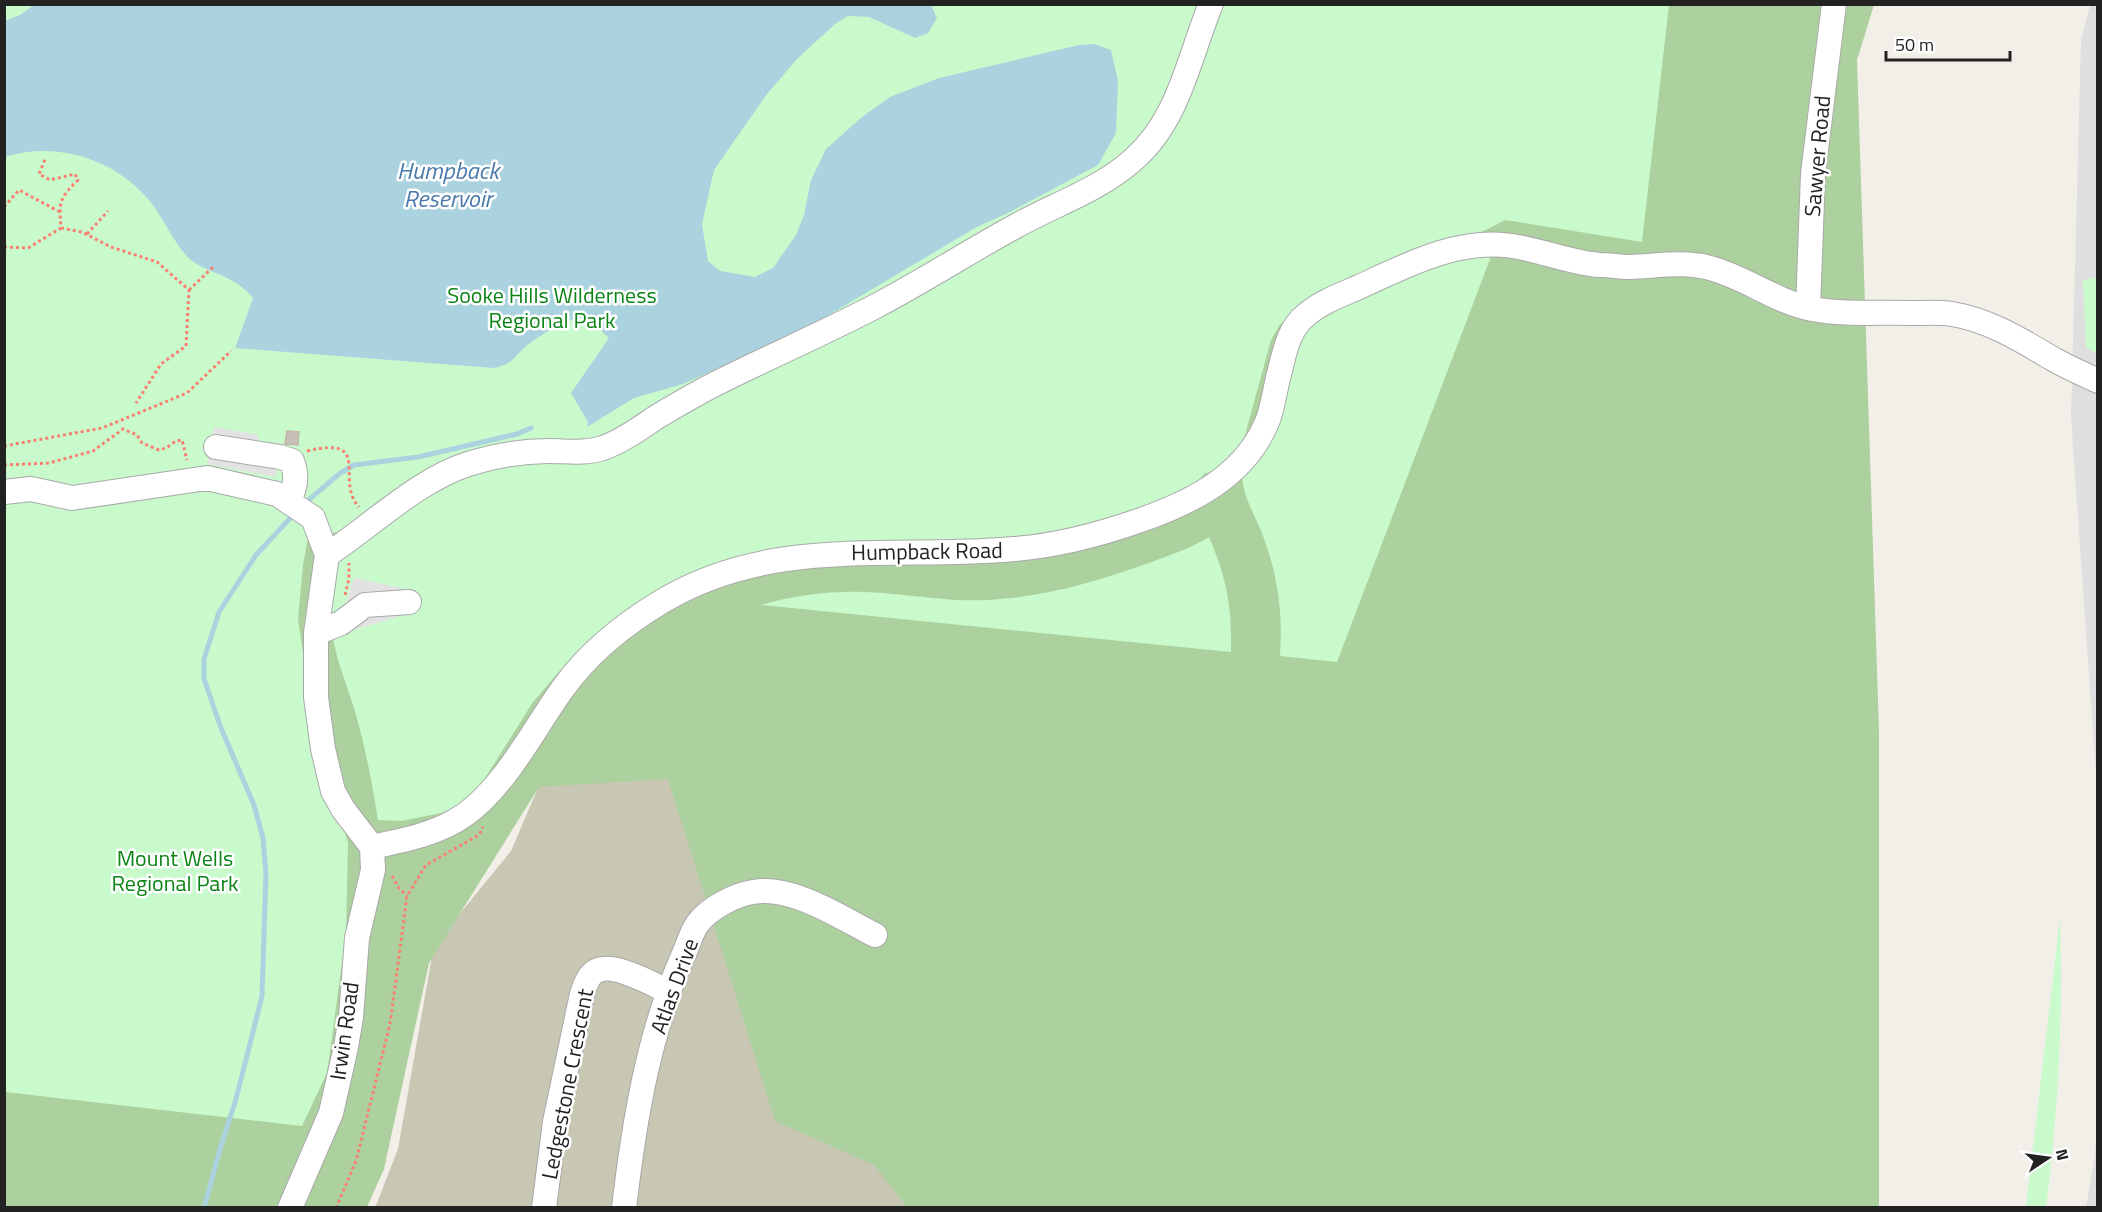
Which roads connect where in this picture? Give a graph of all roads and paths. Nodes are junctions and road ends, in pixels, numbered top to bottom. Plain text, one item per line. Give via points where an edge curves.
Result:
1 (1211, 4) edge
2 (1834, 4) edge
3 (46, 157) dead end
4 (4, 207) edge
5 (108, 211) dead end
6 (60, 212) junction
7 (61, 228) junction
8 (87, 234) junction
9 (4, 247) edge
10 (213, 267) dead end
11 (189, 290) junction
12 (1808, 308) junction
13 (231, 351) dead end
14 (2097, 381) edge
15 (136, 403) dead end
16 (4, 446) edge
17 (216, 447) joint
18 (292, 461) junction
19 (4, 465) edge
20 (4, 492) edge
21 (289, 502) junction
22 (371, 521) junction
23 (338, 557) junction
24 (409, 602) dead end
25 (341, 623) junction
26 (316, 633) junction
27 (485, 825) dead end
28 (372, 847) junction
29 (875, 935) dead end
30 (669, 992) junction
31 (290, 1208) edge
32 (336, 1208) edge
33 (544, 1208) edge
34 (624, 1208) edge

1 - 22 street via 1173,105 1162,124 1135,159 1110,177 1017,225 926,280 683,400 603,448 579,453 509,455 468,464 445,473
2 - 12 street, Sawyer Road via 1813,174
3 - 6 path via 39,174 50,180 75,174 78,180 61,197
4 - 6 path via 19,190
5 - 8 path
6 - 7 path
7 - 8 path
7 - 9 path via 28,248
8 - 11 path via 111,247 157,262
10 - 11 path
11 - 15 path via 186,346 161,364
12 - 14 street, Humpback Road via 1950,313 2012,334
12 - 28 street, Humpback Road via 1708,267 1585,264 1514,246 1485,244 1427,257 1302,317 1290,334 1259,438 1248,456 1214,487 1140,520 1051,544 1016,549 806,556 766,562 694,584 624,625 595,651 567,683 502,776 471,811 423,836
13 - 16 path via 187,393 102,428
17 - 18 street
17 - 19 path via 206,459 195,462 186,459 182,440 159,450 123,429 93,451 49,464
18 - 21 street via 296,485
18 - 22 path via 297,453 329,446 342,449 347,457 351,496
20 - 21 street via 31,489 72,498 207,478 277,494
21 - 23 street via 313,518
22 - 23 street
23 - 25 path via 349,578
23 - 26 street
24 - 25 street via 365,605
25 - 26 street
26 - 28 street via 317,705 333,791
27 - 32 path via 478,835 426,865 408,896 390,1024 356,1161
28 - 31 street, Irwin Road via 373,870 357,938 344,1057 331,1113
29 - 30 street, Atlas Drive via 797,897 753,892 730,899 697,924
30 - 33 street, Ledgestone Crescent via 610,968 594,972 588,979 555,1122
30 - 34 street, Atlas Drive via 640,1094

